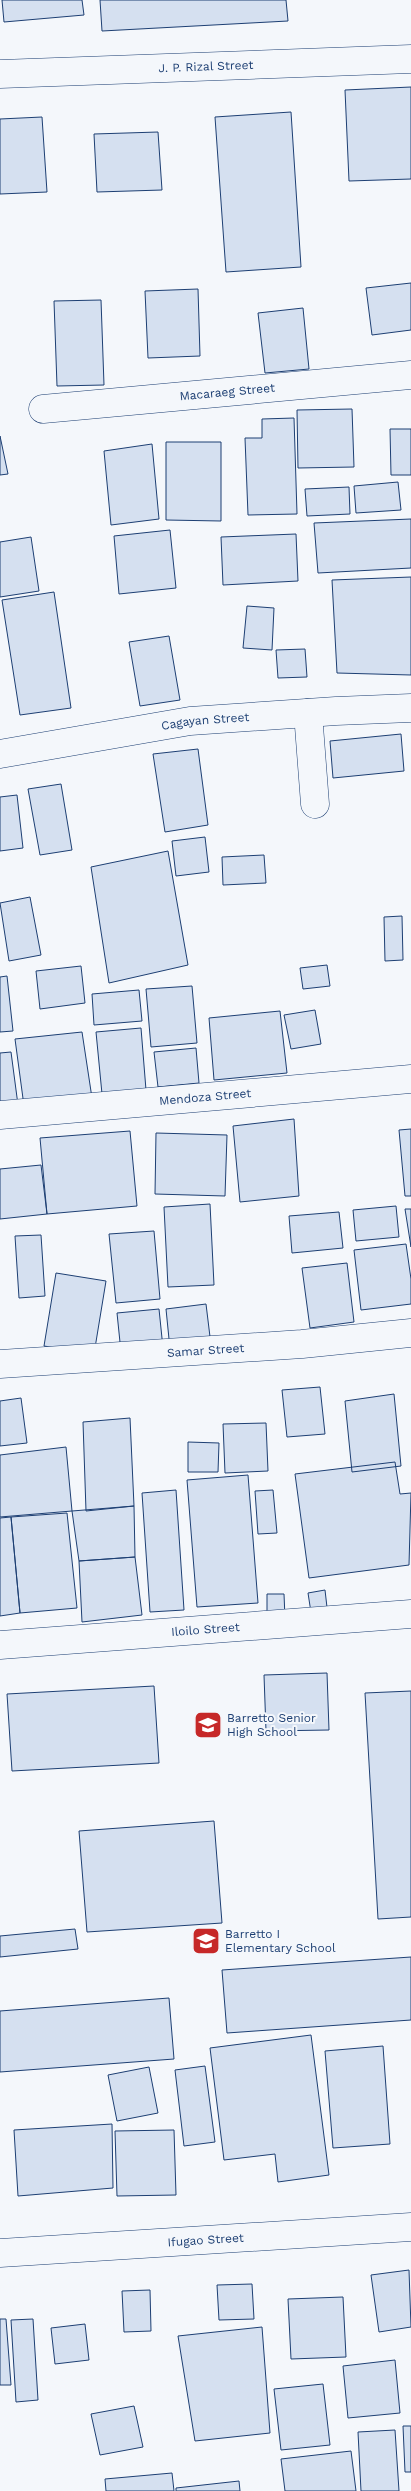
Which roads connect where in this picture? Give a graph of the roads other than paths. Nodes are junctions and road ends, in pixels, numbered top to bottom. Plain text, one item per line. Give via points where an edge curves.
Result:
1 (411, 58) edge
2 (0, 74) edge
3 (411, 375) edge
4 (43, 409) dead end
5 (411, 708) edge
6 (308, 714) junction
7 (0, 754) edge
8 (315, 804) dead end
9 (411, 1079) edge
10 (0, 1115) edge
11 (411, 1333) edge
12 (0, 1364) edge
13 (411, 1614) edge
14 (0, 1645) edge
15 (411, 2227) edge
16 (0, 2253) edge

1 - 2 street, J. P. Rizal Street
3 - 4 street, Macaraeg Street
5 - 6 street, Cagayan Street
6 - 7 street, Cagayan Street via 190,721
6 - 8 street
9 - 10 street, Mendoza Street
11 - 12 street, Samar Street via 302,1344
13 - 14 street, Iloilo Street
15 - 16 street, Ifugao Street

